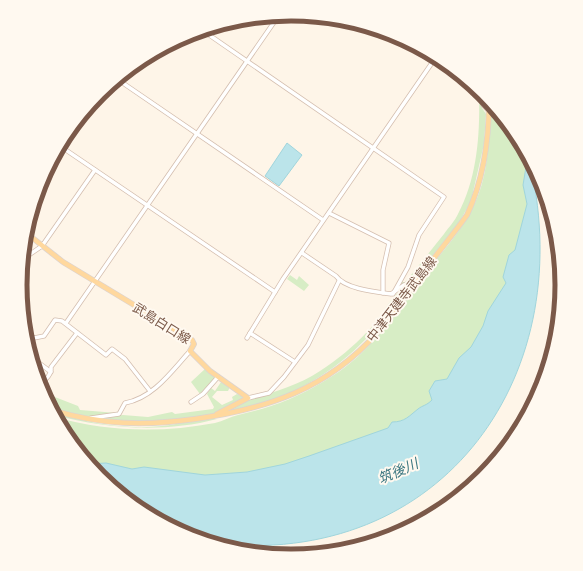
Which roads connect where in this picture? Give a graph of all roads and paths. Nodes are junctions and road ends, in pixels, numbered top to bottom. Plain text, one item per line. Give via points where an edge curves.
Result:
1 (274, 22) edge
2 (208, 34) edge
3 (248, 61) junction
4 (433, 62) edge
5 (122, 83) edge
6 (483, 102) edge
7 (489, 111) joint
8 (197, 134) junction
9 (374, 148) junction
10 (65, 149) edge
11 (95, 170) junction
12 (148, 206) junction
13 (329, 213) junction
14 (324, 220) junction
15 (31, 237) edge
16 (42, 246) junction
17 (302, 253) junction
18 (29, 255) edge
19 (339, 281) junction
20 (417, 281) junction
21 (96, 282) junction
22 (275, 292) junction
23 (382, 293) junction
24 (393, 294) junction
25 (66, 324) junction
26 (77, 333) junction
27 (250, 334) junction
28 (32, 336) edge
29 (247, 338) dead end
30 (190, 351) junction
31 (38, 362) edge
32 (295, 362) junction
33 (51, 372) junction
34 (218, 377) junction
35 (44, 379) edge
36 (150, 391) junction
37 (248, 398) junction
38 (191, 402) dead end
39 (59, 412) edge
40 (212, 417) junction
41 (88, 419) junction

1 - 3 street
2 - 3 street
3 - 8 street
3 - 9 street
4 - 9 street
5 - 8 street
6 - 7 street
7 - 20 main road, 中津天建寺武島線 via 484,158 474,200 460,225
8 - 12 street
8 - 14 street
9 - 13 street
9 - 24 street via 444,197 419,234 408,267
10 - 11 street
11 - 12 street
11 - 16 street
12 - 21 street
12 - 22 street
13 - 14 street
13 - 23 street via 389,243 383,270
14 - 17 street
15 - 16 main road, 武島白口線
16 - 18 street
16 - 21 main road, 武島白口線
17 - 19 street via 336,276
17 - 22 street
19 - 23 street
19 - 32 street via 308,345
20 - 24 street via 404,285
20 - 40 main road, 中津天建寺武島線 via 377,332 339,368 299,392 271,404
21 - 25 street via 92,284
21 - 30 main road, 武島白口線 via 192,340 194,344
22 - 27 street
23 - 24 street
25 - 26 street
25 - 28 street via 58,319 44,336
26 - 33 street via 51,367
26 - 36 street via 106,355 112,348 125,359
27 - 29 street
27 - 32 street
30 - 34 main road, 武島白口線
30 - 36 street via 165,380
31 - 33 street
32 - 37 street via 269,393
33 - 35 street
34 - 37 main road, 武島白口線
34 - 38 street via 203,394
36 - 41 street via 125,403 119,414
37 - 40 main road
39 - 41 main road, 中津天建寺武島線
40 - 41 main road, 中津天建寺武島線 via 160,424 130,424

